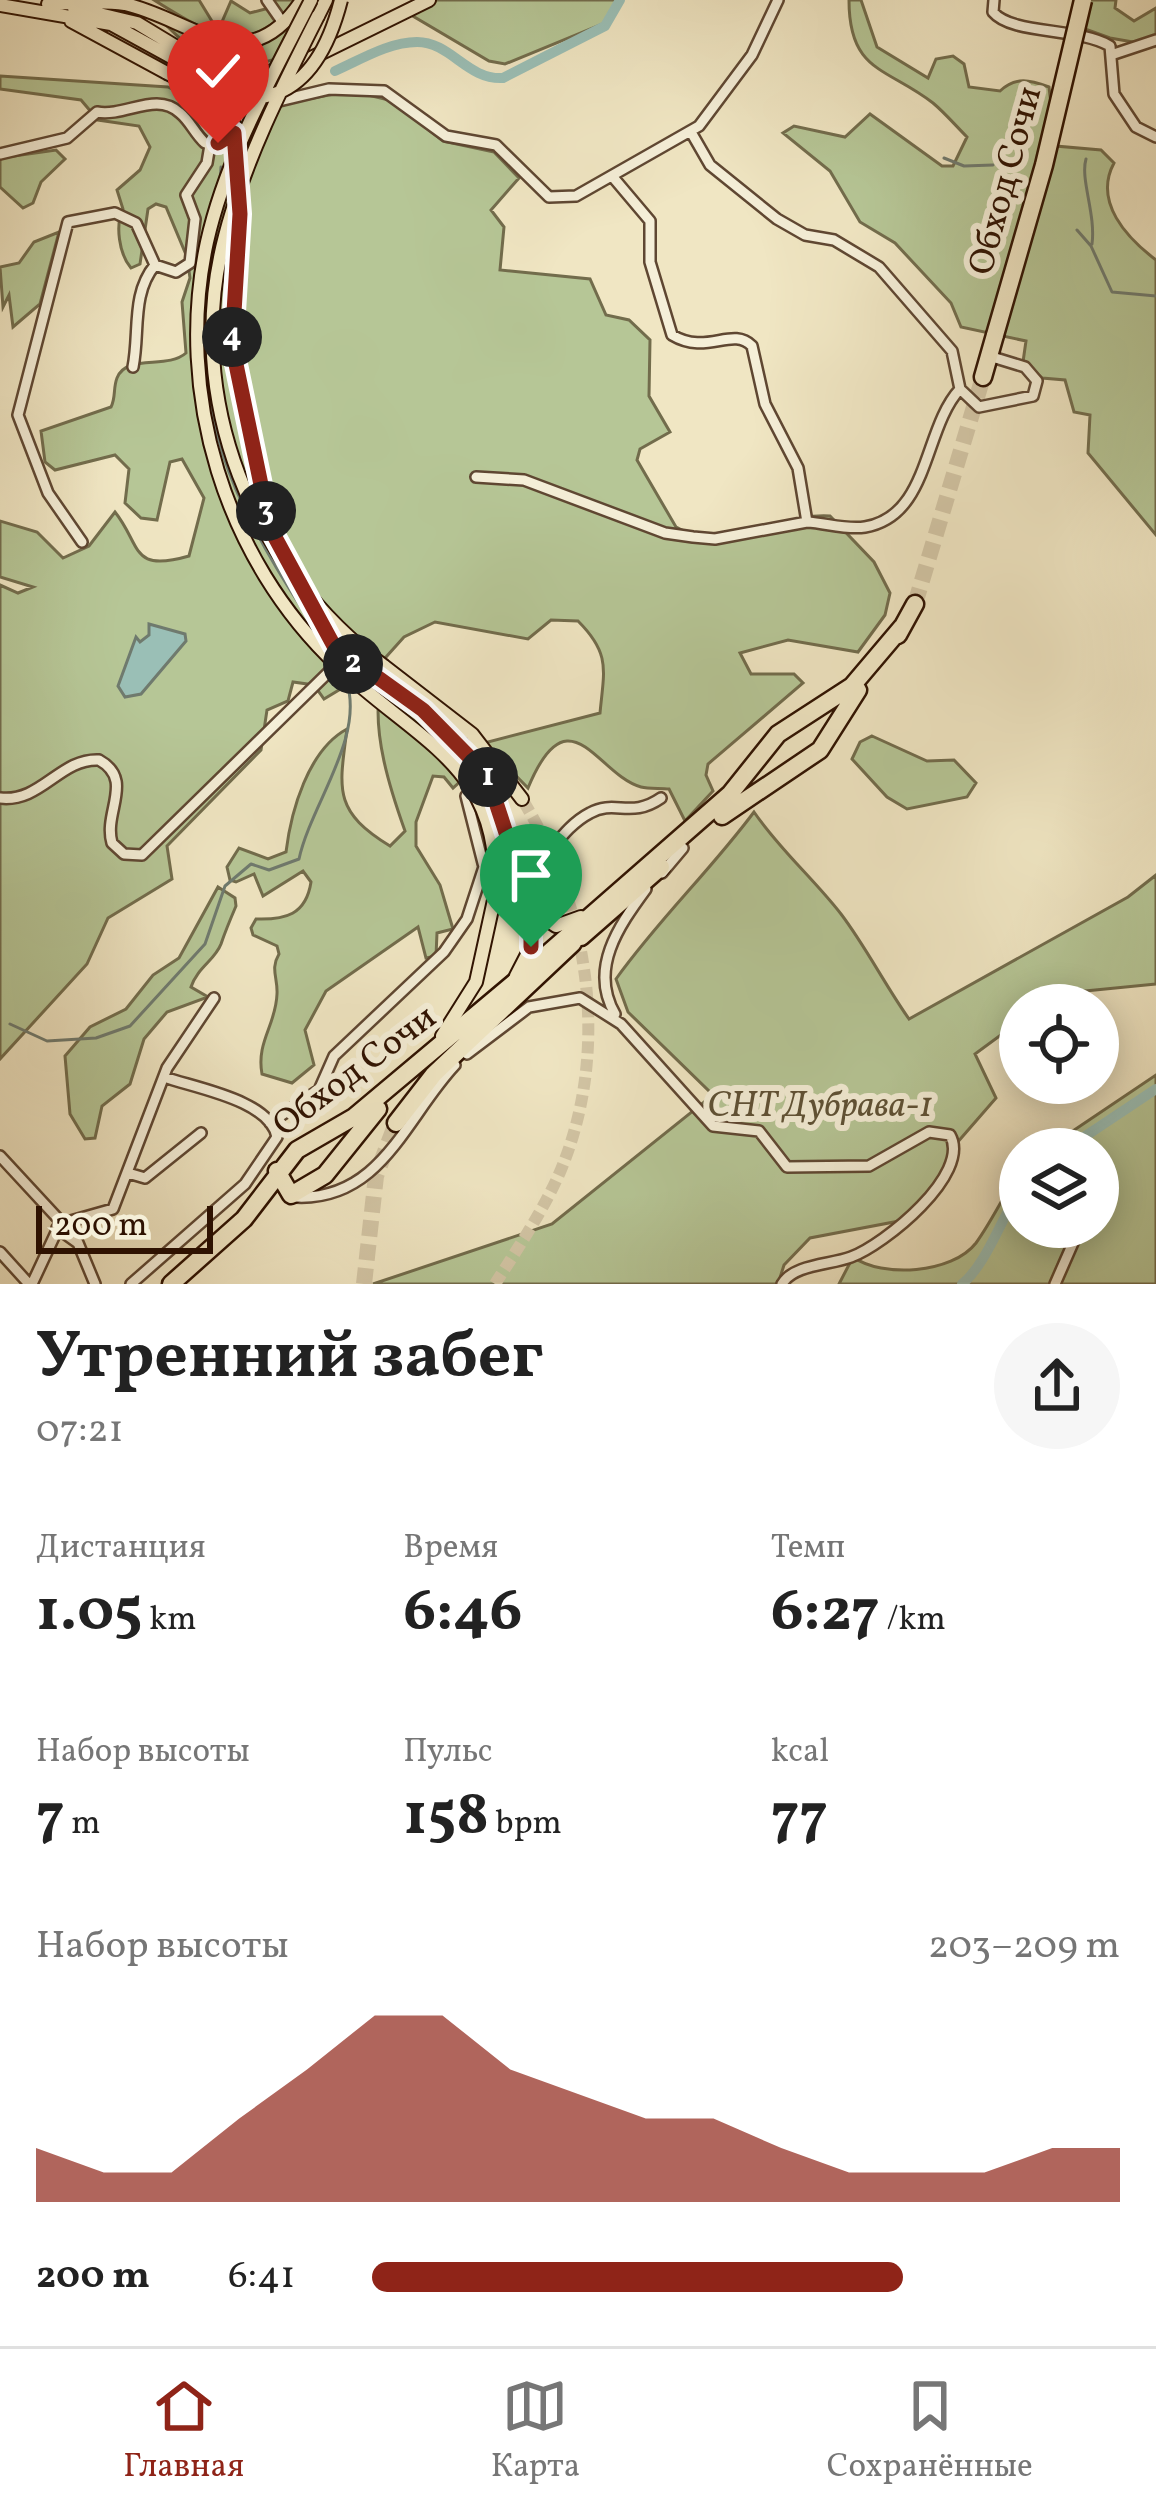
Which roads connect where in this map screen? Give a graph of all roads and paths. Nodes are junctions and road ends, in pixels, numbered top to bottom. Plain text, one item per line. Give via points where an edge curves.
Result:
1 (20, 0) edge
2 (133, 0) edge
3 (267, 0) edge
4 (306, 0) edge
5 (326, 0) edge
6 (340, 0) edge
7 (429, 0) edge
8 (778, 0) edge
9 (994, 0) edge
10 (1083, 0) edge
11 (0, 5) edge
12 (48, 8) junction
13 (152, 12) junction
14 (283, 23) junction
15 (1156, 40) edge
16 (1114, 53) junction
17 (230, 78) junction
18 (233, 112) junction
19 (692, 132) junction
20 (234, 133) junction
21 (1156, 137) edge
22 (210, 145) junction
23 (0, 154) edge
24 (612, 176) junction
25 (155, 265) junction
26 (989, 356) junction
27 (133, 367) dead end
28 (983, 377) tunnel mouth
29 (961, 389) junction
30 (476, 477) dead end
31 (807, 522) junction
32 (82, 542) dead end
33 (915, 604) tunnel mouth
34 (902, 627) junction
35 (344, 657) junction
36 (789, 726) junction
37 (810, 758) junction
38 (487, 775) junction
39 (0, 798) edge
40 (661, 798) dead end
41 (522, 799) tunnel mouth
42 (683, 848) junction
43 (523, 879) junction
44 (596, 907) junction
45 (531, 909) junction
46 (573, 943) junction
47 (504, 991) junction
48 (214, 998) dead end
49 (621, 1024) junction
50 (430, 1051) junction
51 (164, 1078) junction
52 (270, 1123) junction
53 (396, 1123) tunnel mouth
54 (201, 1133) dead end
55 (0, 1156) edge
56 (277, 1171) junction
57 (128, 1173) junction
58 (291, 1195) junction
59 (59, 1226) junction
60 (1067, 1248) edge
61 (0, 1252) edge
62 (784, 1281) edge
63 (30, 1284) edge
64 (95, 1284) edge
65 (131, 1284) edge
66 (171, 1284) edge
67 (1055, 1284) edge

1 - 12 main road
2 - 13 street
3 - 14 street
4 - 14 main road
4 - 50 main road, bridge via 208,240 197,333 210,445 239,529 307,632 362,688 443,750 477,792 493,838 494,900 476,982
5 - 41 main road, bridge via 225,234 213,302 214,372 232,466 261,526 324,612 472,734
6 - 12 main road, bridge via 320,58 280,93 229,100
7 - 17 main road via 299,64
8 - 19 street via 747,62
9 - 16 street via 1004,22 1076,32
10 - 26 highway, Обход Сочи, bridge
11 - 12 main road
12 - 13 main road via 114,2
12 - 17 main road via 123,18
13 - 14 main road via 220,42 257,39
15 - 16 street
16 - 21 street via 1114,94 1136,127
17 - 18 main road
18 - 20 main road
18 - 24 street via 329,89 374,89 408,104 446,136 496,145 549,197 576,196
19 - 24 street
19 - 29 street via 710,165 777,219 879,267 952,351
20 - 22 street
20 - 35 main road via 240,214 232,345 262,497 278,546
22 - 23 street via 178,110 158,102 97,112 67,138
22 - 25 street via 186,195 195,219 190,263 176,272
24 - 31 street via 650,221 650,262 673,335 702,346 743,338 752,346 765,404 798,468
25 - 27 street via 136,312
25 - 32 street via 124,214 68,222 40,314 18,416 41,478
26 - 28 highway, Обход Сочи
26 - 29 street via 1030,371 1033,396 979,407
29 - 31 street via 904,506 863,527
30 - 31 street via 524,480 693,537
33 - 34 highway, Обход Сочи
34 - 36 highway, Обход Сочи via 844,694
34 - 37 highway, Обход Сочи
35 - 38 main road via 423,710
35 - 39 street via 142,855 112,843 119,784 99,760 79,762 24,798
36 - 37 highway via 807,722 818,732
36 - 44 highway, Обход Сочи via 730,794
37 - 42 highway, Обход Сочи
38 - 43 main road
38 - 52 street via 466,796 484,872 455,940 334,1056 314,1095
40 - 43 street via 640,811 600,807 564,832
42 - 46 highway, Обход Сочи
42 - 49 street via 640,897 605,960 604,991
43 - 45 main road
44 - 45 main road via 556,926
44 - 47 highway, Обход Сочи
45 - 47 main road via 531,947
46 - 53 highway via 455,1053
46 - 58 highway via 380,1108 316,1184
47 - 50 highway, Обход Сочи
48 - 51 street
49 - 58 street via 574,997 520,1012 447,1074 379,1166 330,1192
49 - 62 street via 713,1126 759,1131 787,1167 868,1166 937,1130 953,1138 956,1156 943,1182 881,1241
50 - 56 highway, Обход Сочи
51 - 52 street
51 - 57 street
52 - 65 street via 277,1137 245,1184
54 - 57 street via 146,1178
55 - 59 street
56 - 58 highway
56 - 66 highway, Обход Сочи via 244,1220
57 - 59 street via 111,1210
59 - 63 street
59 - 64 street
60 - 67 street
61 - 63 street

